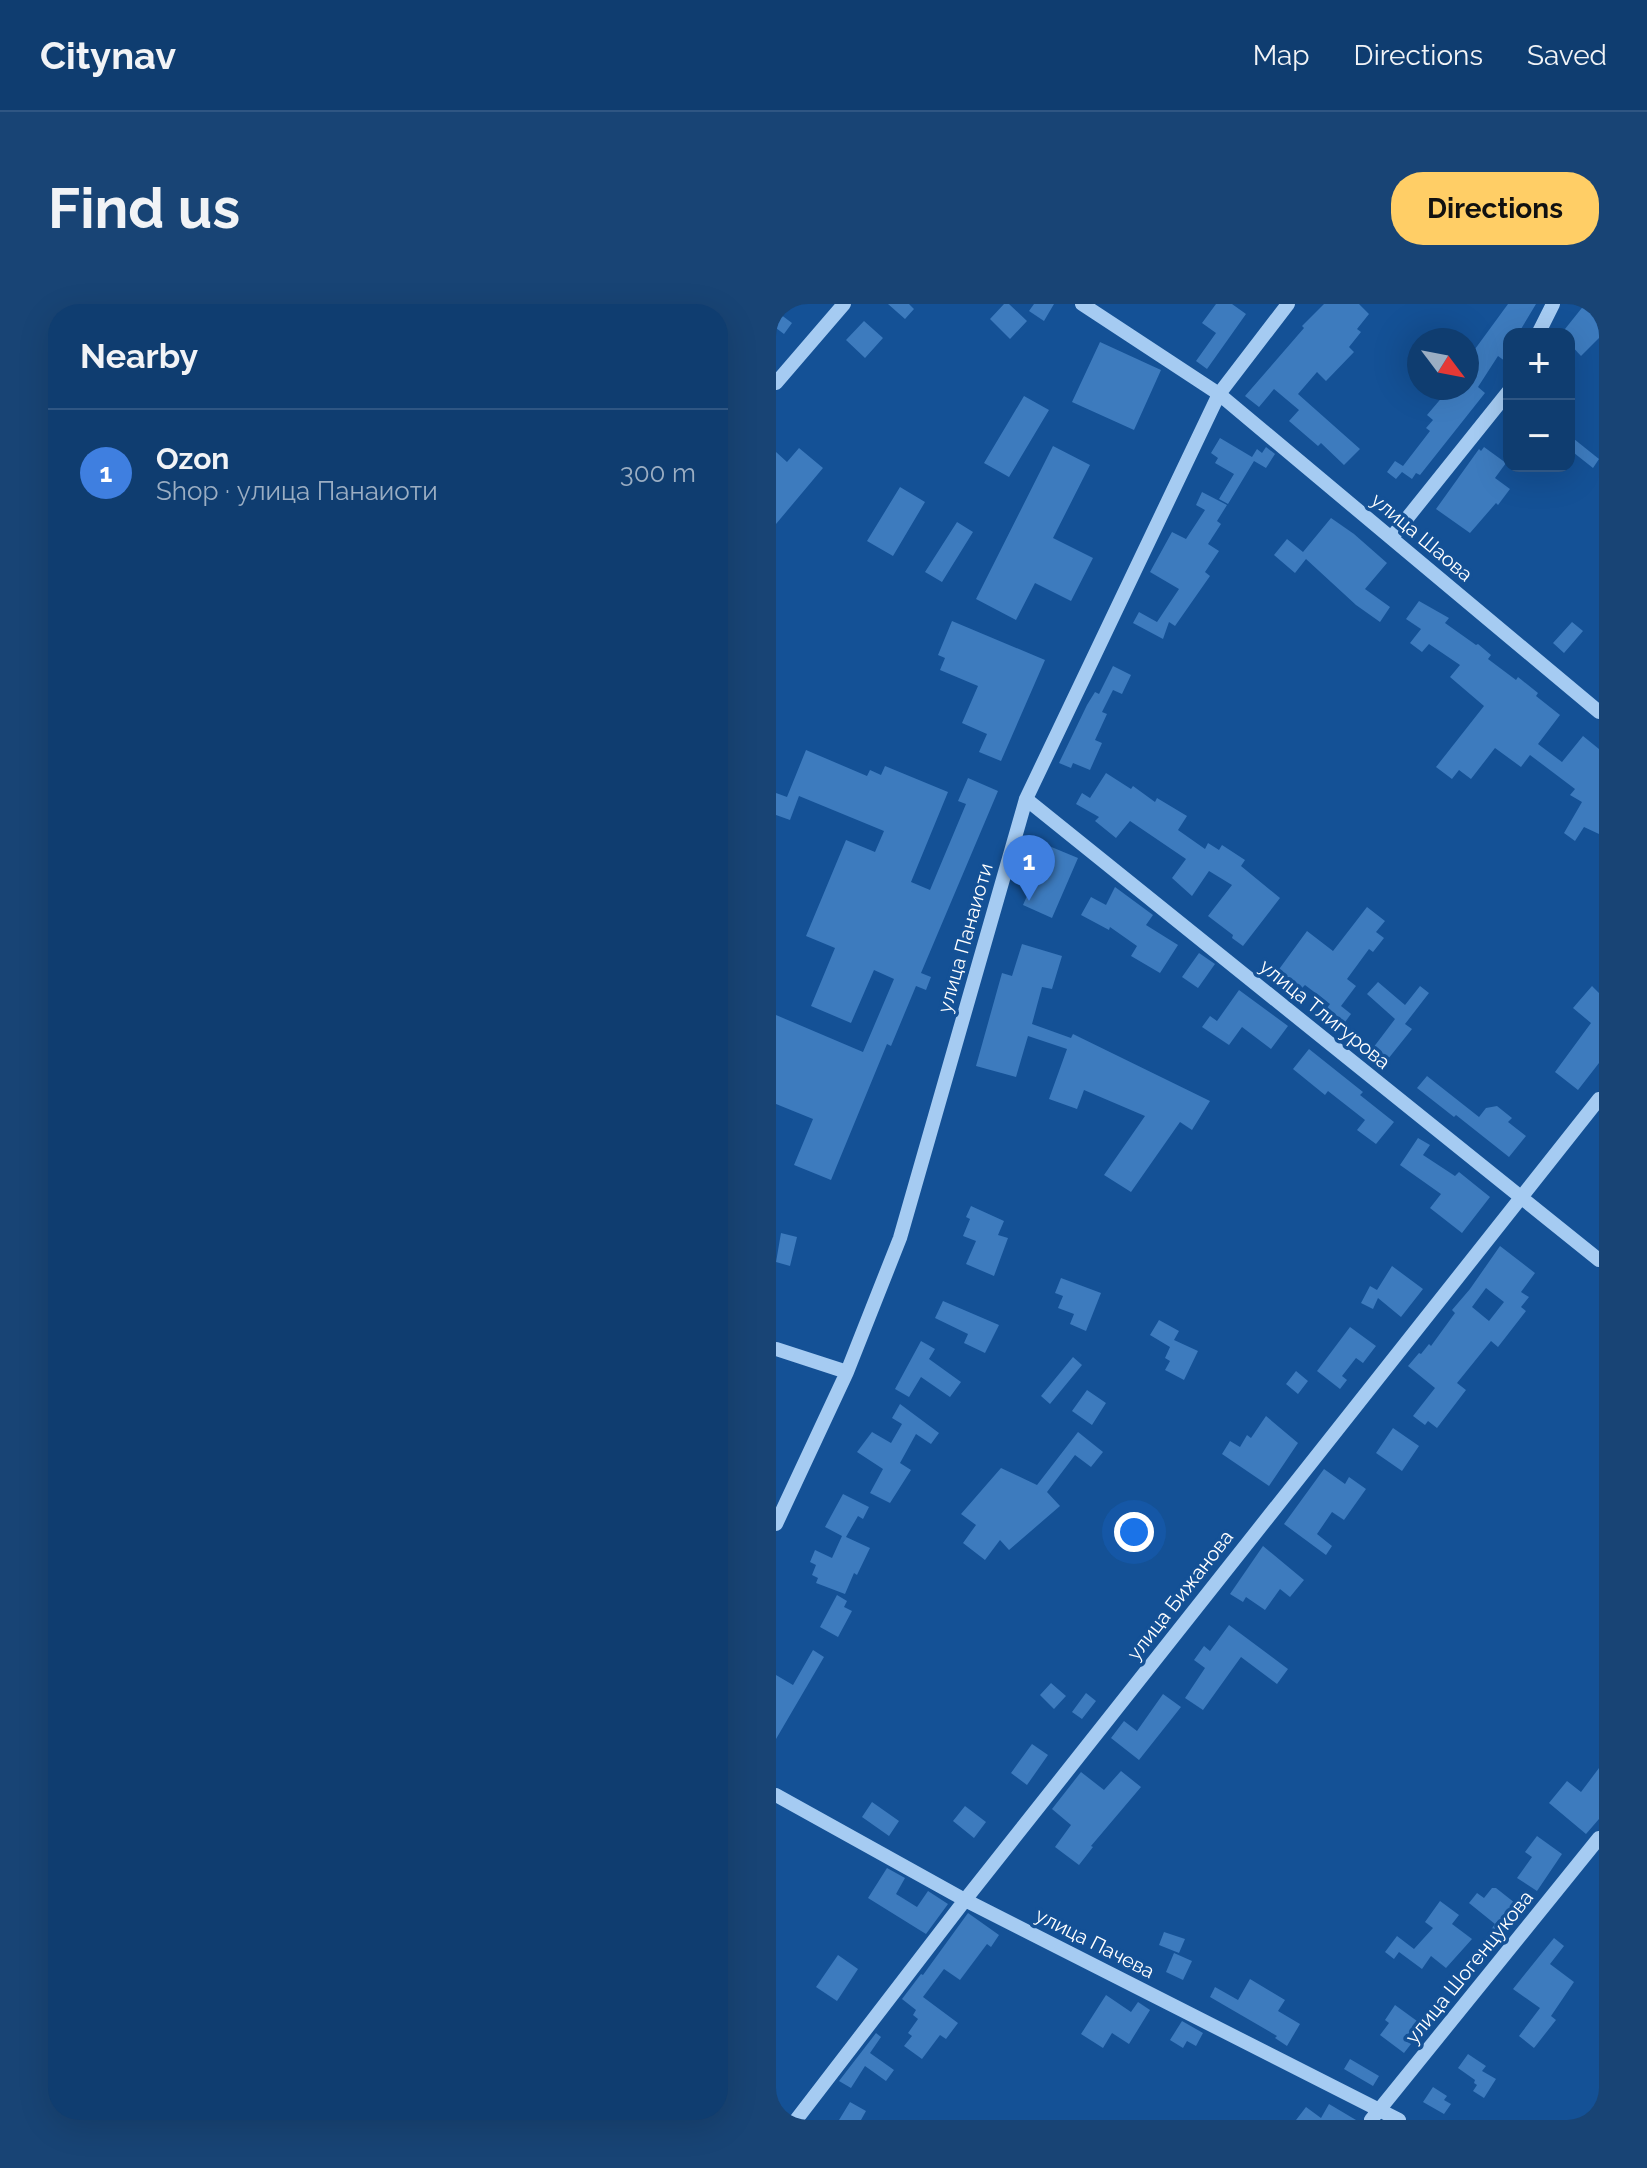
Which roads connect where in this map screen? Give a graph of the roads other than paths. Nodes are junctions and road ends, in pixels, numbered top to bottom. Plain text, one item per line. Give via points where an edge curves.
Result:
1 (844, 304) edge
2 (1082, 304) edge
3 (1288, 304) edge
4 (1553, 304) edge
5 (1541, 328) edge
6 (776, 383) edge
7 (1219, 394) junction
8 (1503, 398) edge
9 (1392, 537) junction
10 (1599, 712) edge
11 (1026, 799) junction
12 (1599, 1099) edge
13 (1520, 1196) junction
14 (1599, 1260) edge
15 (776, 1349) edge
16 (847, 1372) junction
17 (776, 1524) edge
18 (776, 1795) edge
19 (1599, 1838) edge
20 (965, 1900) junction
21 (1375, 2115) edge
22 (796, 2120) edge
23 (1399, 2120) edge

1 - 6 street
2 - 7 street, улица Шаова
3 - 7 street, улица Панаиоти
4 - 5 street
7 - 9 street, улица Шаова
7 - 11 street, улица Панаиоти
8 - 9 street
9 - 10 street, улица Шаова
11 - 13 street, улица Тлигурова
11 - 16 street, улица Панаиоти via 900,1238
12 - 13 street, улица Бижанова
13 - 14 street, улица Тлигурова
13 - 20 street, улица Бижанова
15 - 16 street
16 - 17 street, улица Панаиоти
18 - 20 street, улица Пачева
19 - 21 street, улица Шогенцукова
20 - 21 street, улица Пачева
20 - 22 street, улица Бижанова
21 - 23 street, улица Пачева

